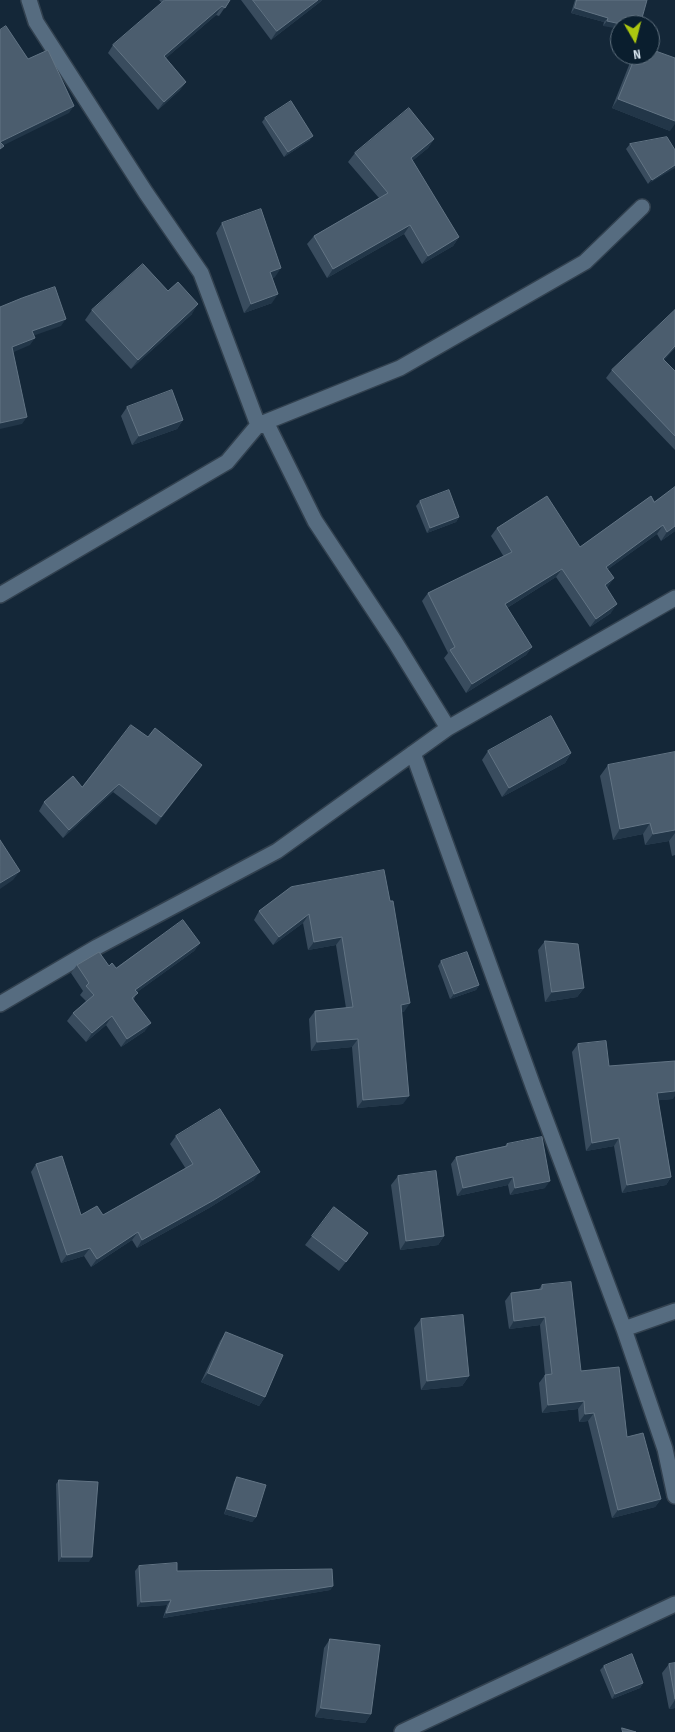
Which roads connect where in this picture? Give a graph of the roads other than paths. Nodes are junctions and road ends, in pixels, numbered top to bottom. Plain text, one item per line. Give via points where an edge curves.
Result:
1 (29, 0) edge
2 (642, 207) dead end
3 (258, 425) junction
4 (0, 595) edge
5 (675, 598) edge
6 (448, 728) junction
7 (413, 753) junction
8 (0, 1004) edge
9 (675, 1311) edge
10 (624, 1329) junction
11 (675, 1496) edge
12 (675, 1604) edge
13 (402, 1732) edge

1 - 3 street via 36,22 201,273
2 - 3 street via 585,262 400,368
3 - 4 street via 227,462
3 - 6 street via 268,426 316,521
5 - 6 street
6 - 7 street
7 - 8 street via 277,851 97,947
7 - 10 street
9 - 10 street
10 - 11 street via 665,1449
12 - 13 street

